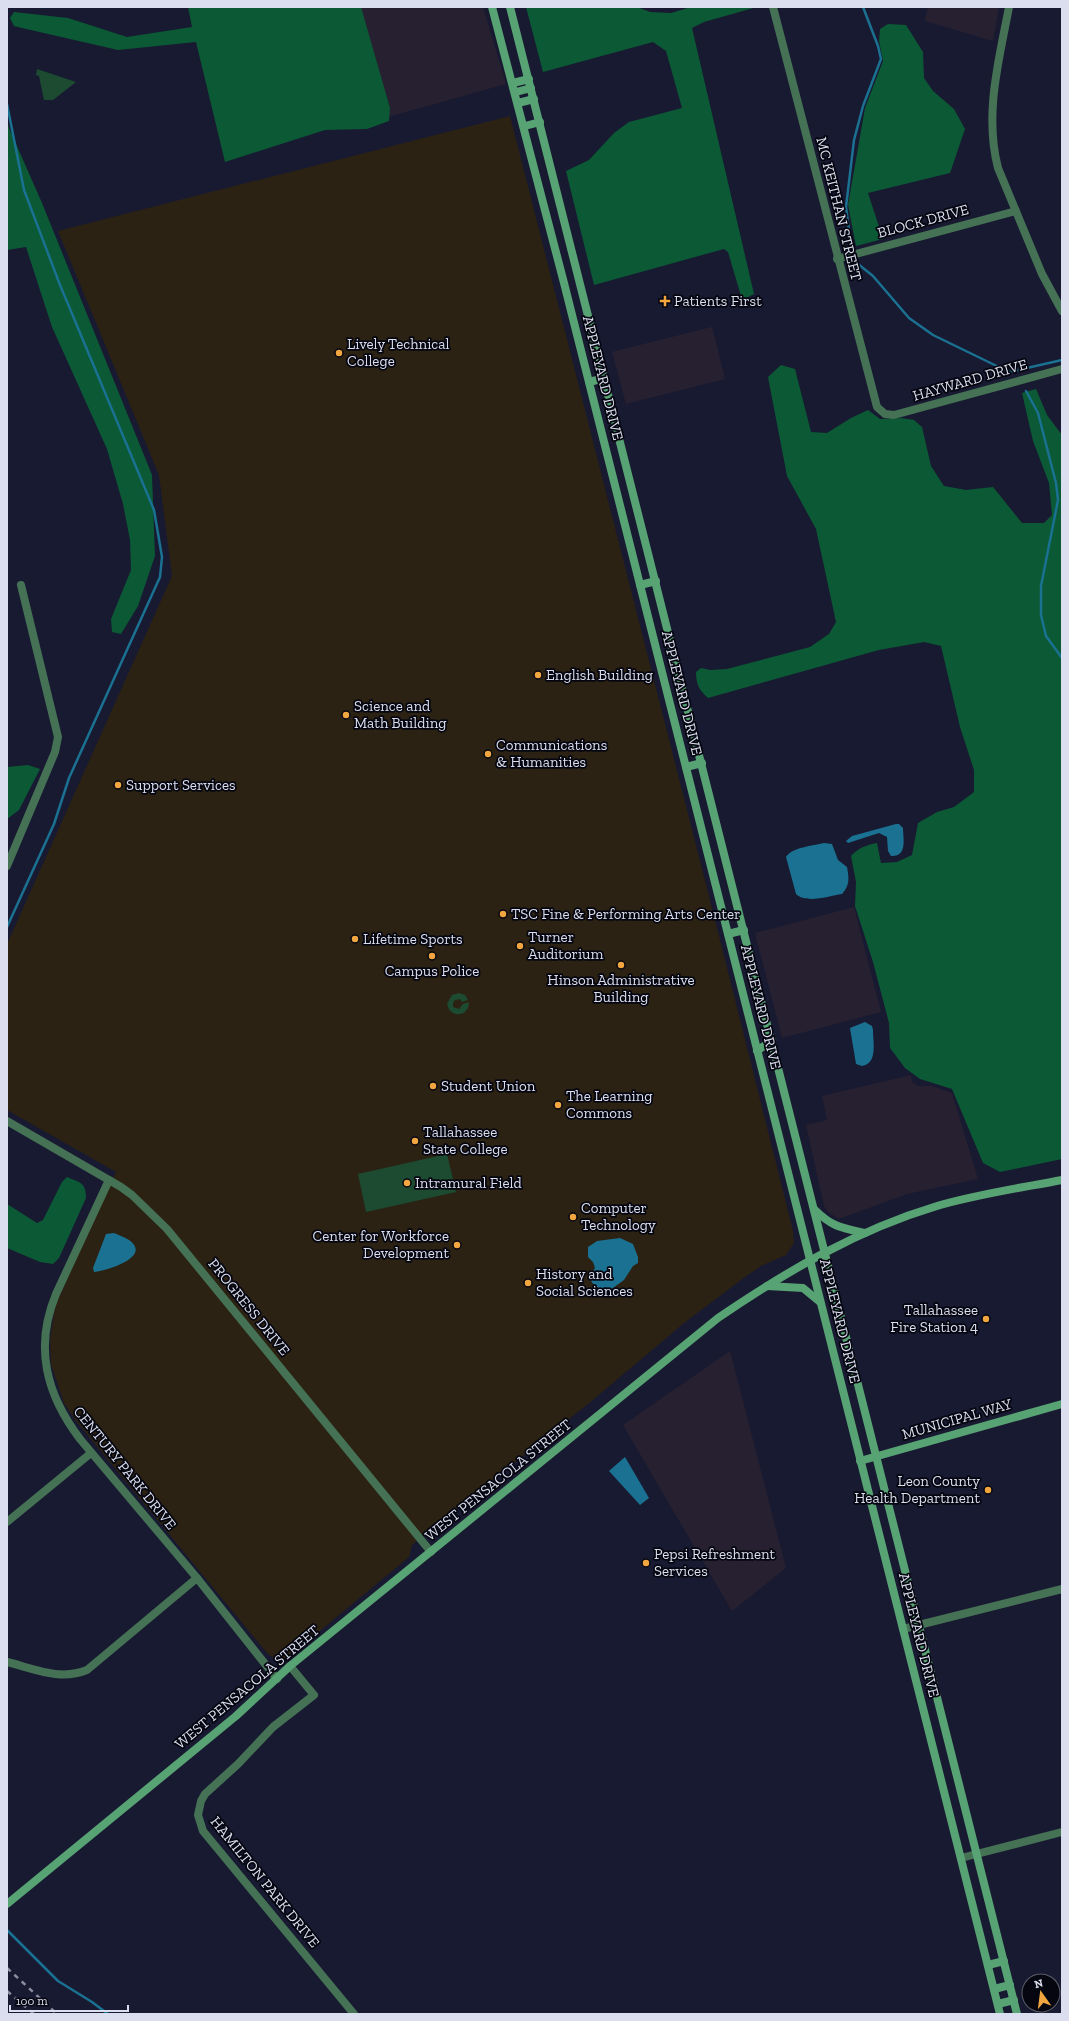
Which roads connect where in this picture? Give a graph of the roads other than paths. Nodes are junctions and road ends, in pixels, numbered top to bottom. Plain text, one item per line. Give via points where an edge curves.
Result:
1 (492, 7) edge
2 (510, 7) edge
3 (773, 7) edge
4 (1009, 7) edge
5 (513, 83) junction
6 (530, 84) junction
7 (516, 92) junction
8 (534, 99) junction
9 (518, 103) junction
10 (540, 122) junction
11 (525, 126) junction
12 (1016, 211) junction
13 (837, 259) junction
14 (1062, 310) edge
15 (1062, 369) edge
16 (605, 378) junction
17 (589, 382) junction
18 (885, 414) joint
19 (656, 581) junction
20 (21, 585) dead end
21 (640, 585) junction
22 (702, 763) junction
23 (686, 767) junction
24 (7, 866) edge
25 (744, 930) junction
26 (728, 934) junction
27 (772, 1040) junction
28 (757, 1051) junction
29 (7, 1121) edge
30 (110, 1180) junction
31 (1062, 1180) edge
32 (814, 1210) junction
33 (866, 1233) junction
34 (825, 1251) junction
35 (810, 1260) junction
36 (766, 1286) junction
37 (820, 1302) junction
38 (1062, 1404) edge
39 (91, 1453) junction
40 (877, 1456) junction
41 (860, 1461) junction
42 (7, 1522) edge
43 (432, 1552) junction
44 (197, 1578) junction
45 (1062, 1589) edge
46 (919, 1625) junction
47 (903, 1629) junction
48 (7, 1662) edge
49 (290, 1666) junction
50 (277, 1679) junction
51 (1062, 1832) edge
52 (977, 1854) junction
53 (961, 1858) junction
54 (7, 1904) edge
55 (1004, 1961) junction
56 (988, 1965) junction
57 (1010, 1985) junction
58 (994, 1990) junction
59 (1014, 2000) junction
60 (998, 2004) junction
61 (354, 2014) edge
62 (1000, 2014) edge
63 (1017, 2014) edge

1 - 5 main road, APPLEYARD DRIVE
2 - 6 main road, APPLEYARD DRIVE
3 - 13 street, MC KEITHAN STREET
4 - 12 street via 993,98 992,135 998,168
5 - 6 main road
5 - 7 main road, APPLEYARD DRIVE
6 - 7 main road
6 - 8 main road, APPLEYARD DRIVE
7 - 9 main road, APPLEYARD DRIVE
8 - 9 main road
8 - 10 main road, APPLEYARD DRIVE
9 - 11 main road, APPLEYARD DRIVE
10 - 11 main road
10 - 16 main road, APPLEYARD DRIVE
11 - 17 main road, APPLEYARD DRIVE
12 - 13 street, BLOCK DRIVE
12 - 14 street via 1042,274
13 - 18 street, MC KEITHAN STREET via 872,392 877,408
15 - 18 street, HAYWARD DRIVE via 894,415
16 - 17 main road
16 - 19 main road, APPLEYARD DRIVE
17 - 21 main road, APPLEYARD DRIVE
19 - 21 main road
19 - 22 main road, APPLEYARD DRIVE
20 - 24 street via 58,737 55,752
21 - 23 main road, APPLEYARD DRIVE
22 - 23 main road
22 - 25 main road, APPLEYARD DRIVE
23 - 26 main road, APPLEYARD DRIVE
25 - 26 main road
25 - 27 main road, APPLEYARD DRIVE
26 - 28 main road, APPLEYARD DRIVE
27 - 28 main road
27 - 32 main road, APPLEYARD DRIVE
28 - 35 main road, APPLEYARD DRIVE
29 - 30 street, PROGRESS DRIVE
30 - 39 street, CENTURY PARK DRIVE via 55,1295 48,1318 45,1344 45,1360 52,1391 66,1419
30 - 43 street, PROGRESS DRIVE via 132,1194 167,1229
31 - 33 main road, WEST PENSACOLA STREET via 967,1198 918,1212
32 - 33 main road via 838,1227
32 - 34 main road, APPLEYARD DRIVE
33 - 34 main road, WEST PENSACOLA STREET
34 - 35 main road, WEST PENSACOLA STREET
34 - 40 main road, APPLEYARD DRIVE
35 - 36 main road, WEST PENSACOLA STREET
35 - 37 main road, APPLEYARD DRIVE
36 - 37 main road via 803,1288
36 - 43 main road, WEST PENSACOLA STREET via 718,1318
37 - 41 main road, APPLEYARD DRIVE
38 - 40 main road, MUNICIPAL WAY
39 - 42 street
39 - 44 street, CENTURY PARK DRIVE
40 - 41 main road, MUNICIPAL WAY
40 - 46 main road, APPLEYARD DRIVE
41 - 47 main road, APPLEYARD DRIVE
43 - 49 main road, WEST PENSACOLA STREET
44 - 48 street via 87,1670 75,1675 65,1675
44 - 50 street, CENTURY PARK DRIVE
45 - 46 street
46 - 47 street
46 - 52 main road, APPLEYARD DRIVE
47 - 53 main road, APPLEYARD DRIVE
49 - 50 main road, WEST PENSACOLA STREET
49 - 61 street, HAMILTON PARK DRIVE via 314,1695 273,1727 205,1794 198,1807 199,1821 203,1831
50 - 54 main road, WEST PENSACOLA STREET via 231,1721
51 - 52 street
52 - 53 street
52 - 55 main road, APPLEYARD DRIVE
53 - 56 main road, APPLEYARD DRIVE
55 - 56 main road
55 - 57 main road, APPLEYARD DRIVE
56 - 58 main road, APPLEYARD DRIVE
57 - 58 main road
57 - 59 main road, APPLEYARD DRIVE
58 - 60 main road, APPLEYARD DRIVE
59 - 60 main road
59 - 63 main road, APPLEYARD DRIVE
60 - 62 main road, APPLEYARD DRIVE

